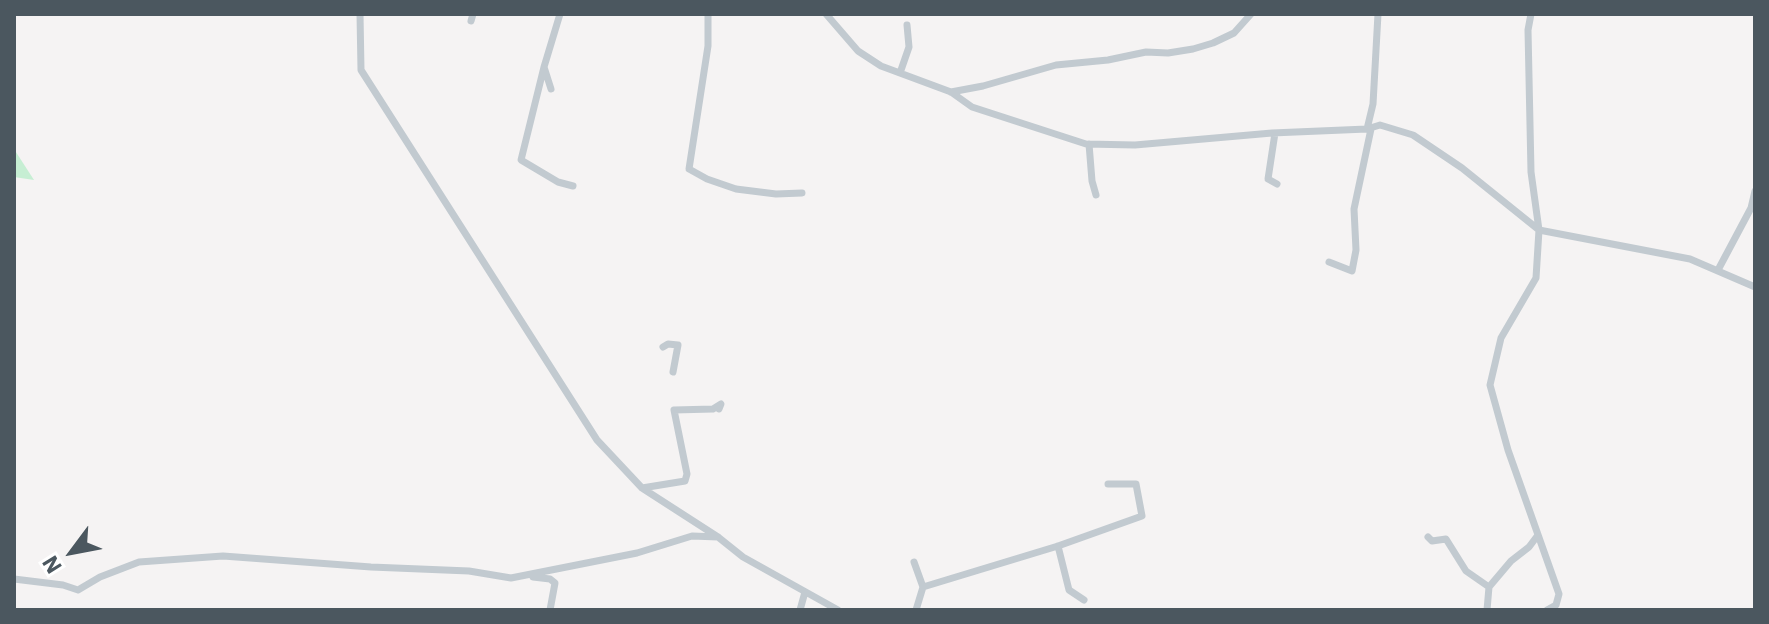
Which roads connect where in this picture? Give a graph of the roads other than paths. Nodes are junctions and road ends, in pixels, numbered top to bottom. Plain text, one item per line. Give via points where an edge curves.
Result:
1 (360, 14) edge
2 (560, 14) edge
3 (708, 14) edge
4 (1251, 14) edge
5 (1378, 14) edge
6 (1531, 14) edge
7 (831, 16) edge
8 (907, 25) dead end
9 (544, 67) junction
10 (900, 73) junction
11 (551, 89) dead end
12 (951, 92) junction
13 (1369, 129) junction
14 (1275, 133) junction
15 (1089, 144) junction
16 (1277, 184) dead end
17 (573, 186) dead end
18 (1755, 191) edge
19 (802, 193) dead end
20 (1096, 195) dead end
21 (1539, 230) junction
22 (1329, 262) dead end
23 (1718, 270) junction
24 (1755, 287) edge
25 (663, 347) dead end
26 (673, 372) dead end
27 (719, 409) dead end
28 (1108, 484) dead end
29 (642, 488) junction
30 (1538, 535) junction
31 (718, 537) junction
32 (1428, 537) dead end
33 (1058, 546) junction
34 (914, 562) dead end
35 (511, 578) junction
36 (14, 579) edge
37 (923, 587) junction
38 (1489, 587) junction
39 (805, 592) junction
40 (1084, 600) dead end
41 (550, 610) edge
42 (800, 610) edge
43 (838, 610) edge
44 (916, 610) edge
45 (1487, 610) edge
46 (1547, 610) edge

1 - 29 street via 361,70 597,440
2 - 9 street
3 - 19 street via 689,169 736,189
4 - 12 street via 1234,33 1193,49 1056,65
5 - 13 street
6 - 21 street via 1531,172
7 - 10 street via 858,51
8 - 10 street via 909,47
9 - 11 street
9 - 17 street via 521,160
10 - 12 street
12 - 15 street via 972,107
13 - 14 street
13 - 21 street via 1380,125 1413,135
13 - 22 street via 1354,209 1352,271
14 - 15 street
14 - 16 street via 1268,179
15 - 20 street
18 - 23 street
21 - 23 street via 1690,259
21 - 30 street via 1536,278 1501,338 1490,385
23 - 24 street
25 - 26 street via 678,345
27 - 29 street via 721,404 674,410 685,481
28 - 33 street via 1136,484 1142,516
29 - 31 street
30 - 38 street
30 - 46 street via 1559,594 1556,605
31 - 35 street via 692,536 637,553
31 - 39 street
32 - 38 street via 1446,539 1466,571
33 - 37 street
33 - 40 street via 1069,590
34 - 37 street
35 - 36 street via 223,556 139,562 78,590
35 - 41 street via 540,577 555,583
37 - 44 street
38 - 45 street
39 - 42 street
39 - 43 street

